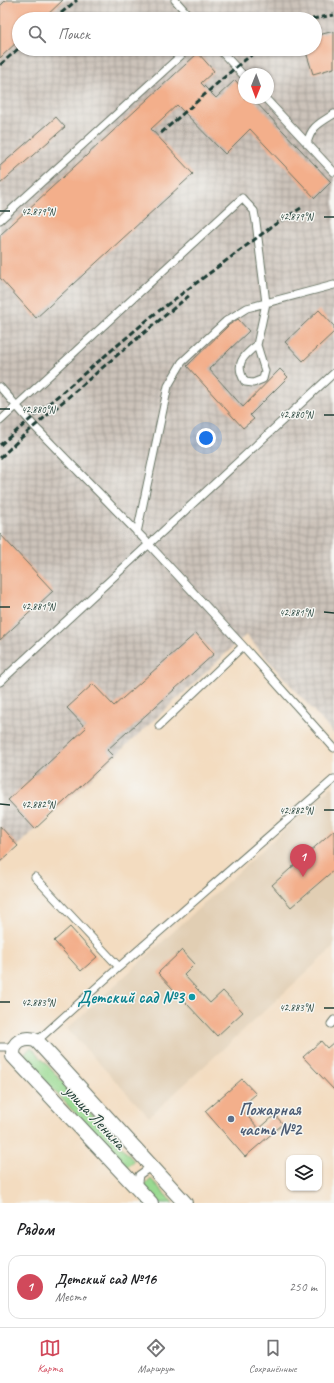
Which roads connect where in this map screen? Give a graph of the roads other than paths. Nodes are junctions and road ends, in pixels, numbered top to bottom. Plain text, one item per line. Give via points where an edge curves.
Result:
1 (175, 0) edge
2 (186, 12) edge
3 (180, 56) edge
4 (226, 56) edge
5 (238, 69) edge
6 (270, 104) edge
7 (334, 114) edge
8 (307, 144) junction
9 (334, 172) edge
10 (0, 220) edge
11 (334, 285) edge
12 (266, 303) junction
13 (257, 345) junction
14 (334, 373) edge
15 (0, 387) edge
16 (17, 406) junction
17 (0, 421) edge
18 (137, 533) junction
19 (148, 545) junction
20 (243, 646) junction
21 (0, 682) edge
22 (159, 726) dead end
23 (334, 748) edge
24 (334, 779) edge
25 (35, 878) dead end
26 (119, 967) junction
27 (37, 1041) junction
28 (9, 1050) edge
29 (156, 1170) junction
30 (137, 1188) junction
31 (151, 1203) edge
32 (185, 1203) edge

1 - 2 lane
3 - 10 lane
4 - 5 lane
6 - 8 lane
7 - 8 lane via 314,127
8 - 9 lane
11 - 12 lane
12 - 13 lane
12 - 16 lane via 254,211 242,198
12 - 18 lane via 248,308 226,321 182,362 168,386
13 - 13 lane via 265,371 263,379 253,383 245,382 240,375 240,364 244,355
14 - 19 lane
15 - 16 lane
16 - 17 lane
16 - 18 lane
18 - 19 lane
19 - 20 lane
19 - 21 lane
20 - 22 lane
20 - 23 lane
24 - 26 lane
25 - 26 lane
26 - 27 lane
27 - 28 street via 33,1038 20,1040
27 - 29 street
28 - 30 street, улица Ленина
29 - 30 lane via 149,1168 139,1176
29 - 32 street
30 - 31 street, улица Ленина

